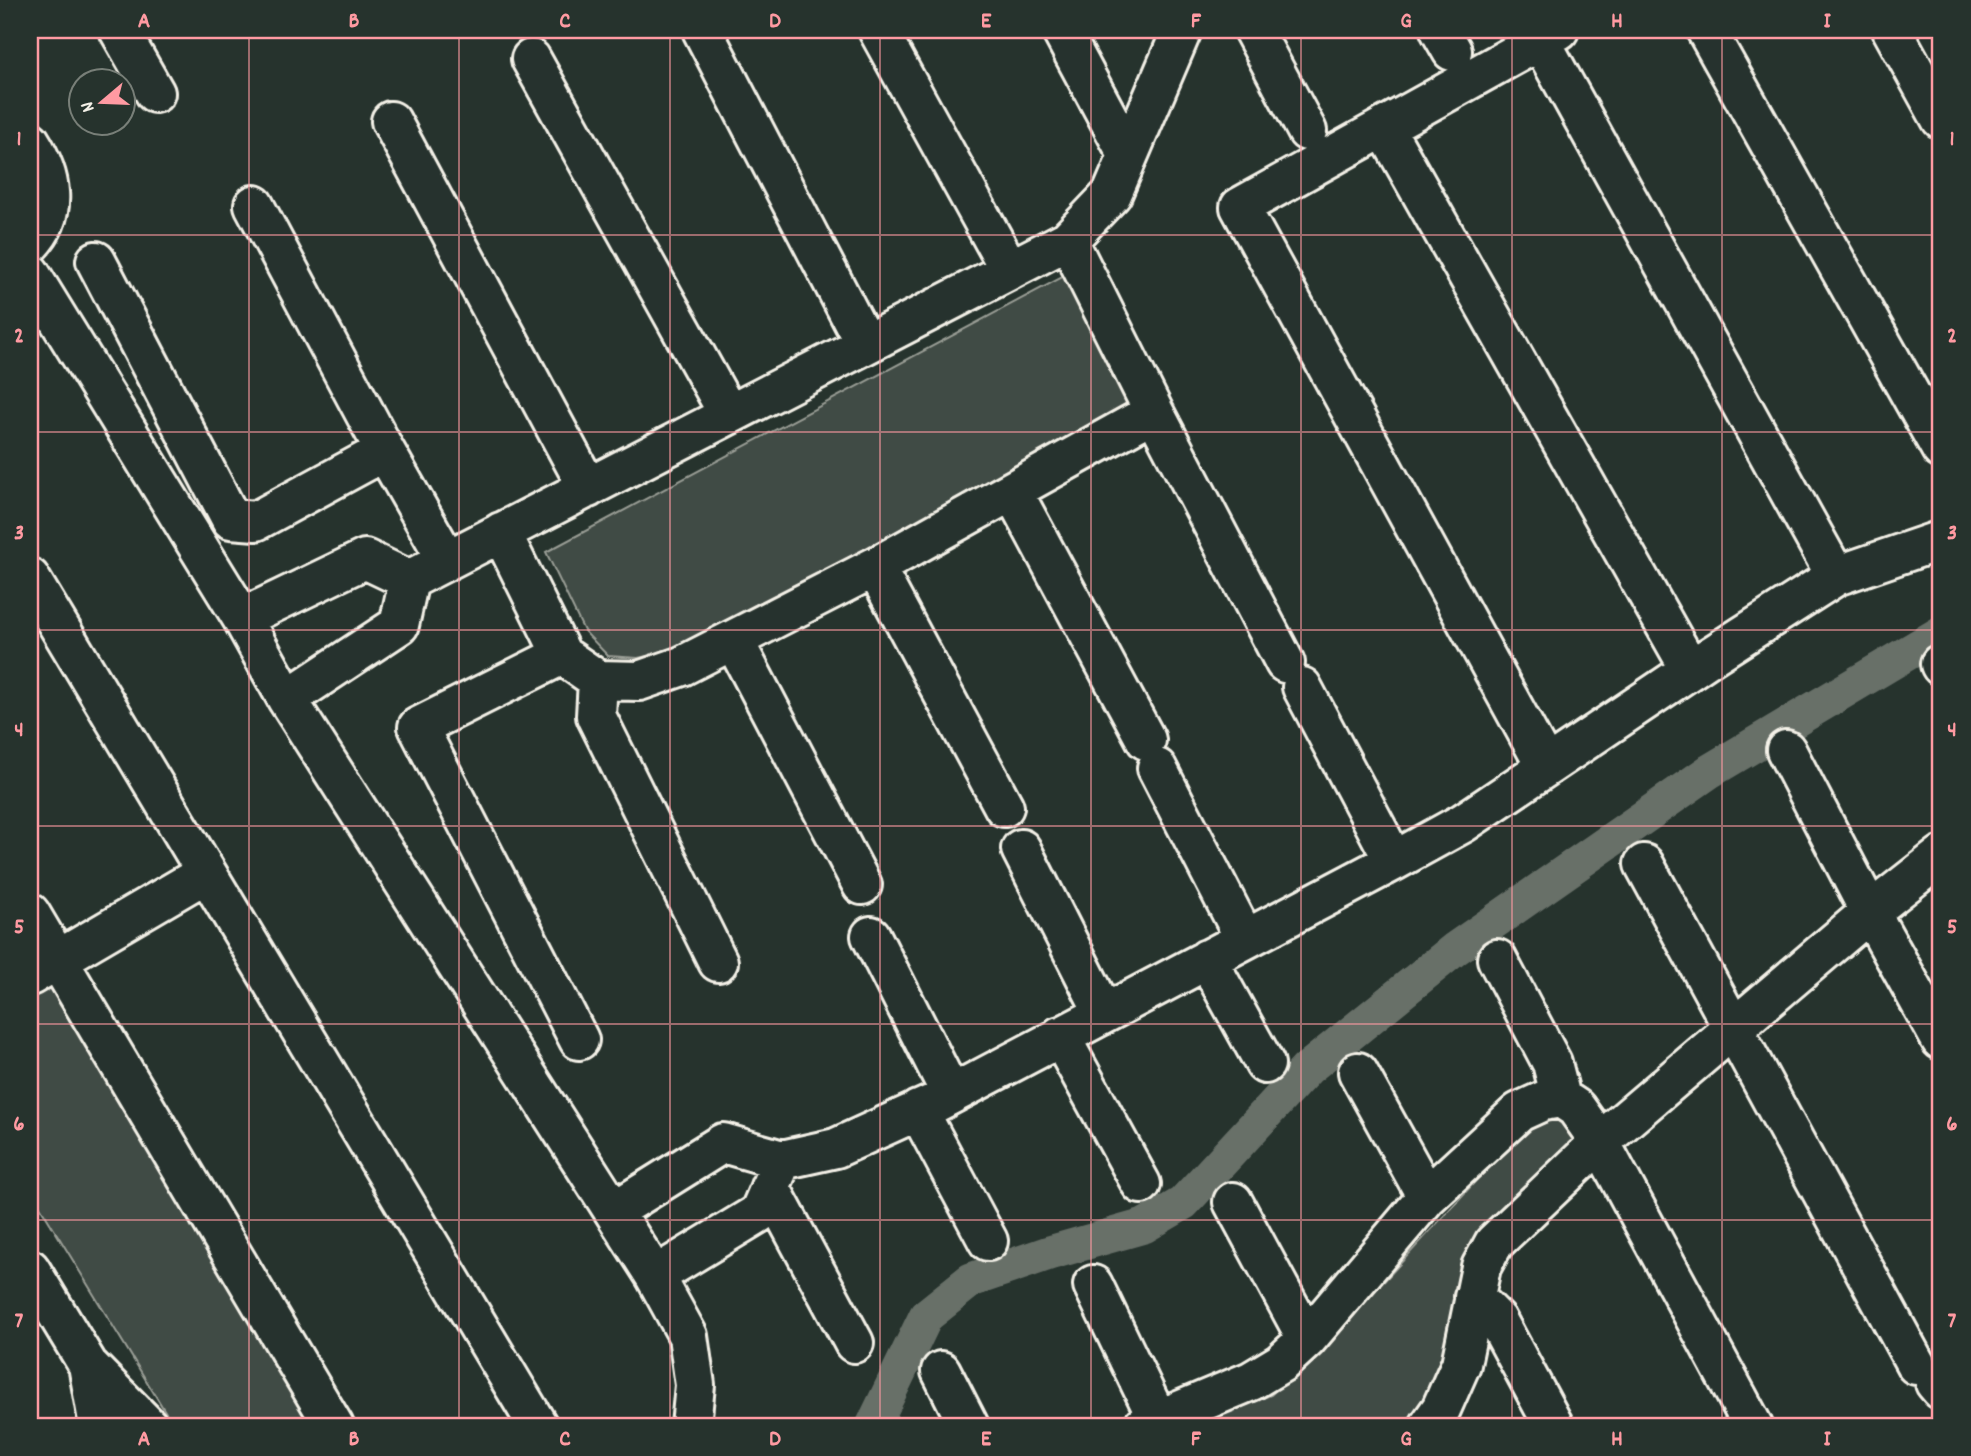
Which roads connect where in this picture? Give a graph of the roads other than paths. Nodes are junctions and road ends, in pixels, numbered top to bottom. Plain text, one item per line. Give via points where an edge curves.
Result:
1 (119, 30) edge
2 (702, 30) edge
3 (878, 30) edge
4 (1061, 30) edge
5 (1182, 30) edge
6 (1253, 30) edge
7 (1706, 30) edge
8 (1892, 30) edge
9 (1550, 35) edge
10 (531, 59) dead end
11 (155, 93) dead end
12 (1941, 119) edge
13 (391, 121) dead end
14 (1384, 127) junction
15 (1307, 131) dead end
16 (30, 141) edge
17 (1129, 155) junction
18 (254, 205) dead end
19 (1068, 240) junction
20 (30, 244) edge
21 (96, 261) dead end
22 (1010, 270) junction
23 (30, 273) edge
24 (865, 344) junction
25 (1154, 412) junction
26 (729, 415) junction
27 (1941, 449) edge
28 (385, 451) junction
29 (587, 488) junction
30 (1013, 492) junction
31 (502, 532) junction
32 (1941, 540) edge
33 (447, 560) junction
34 (875, 567) junction
35 (1836, 576) junction
36 (30, 578) edge
37 (409, 580) junction
38 (242, 618) junction
39 (734, 640) junction
40 (562, 655) junction
41 (1690, 669) junction
42 (598, 680) junction
43 (287, 699) junction
44 (1786, 750) dead end
45 (1546, 767) junction
46 (1004, 807) dead end
47 (1021, 849) dead end
48 (1941, 856) edge
49 (1394, 861) junction
50 (1644, 864) dead end
51 (206, 873) junction
52 (862, 885) dead end
53 (1870, 912) junction
54 (30, 913) edge
55 (871, 936) dead end
56 (1245, 939) junction
57 (1207, 959) junction
58 (1497, 959) dead end
59 (718, 962) dead end
60 (44, 968) edge
61 (1104, 1013) junction
62 (1732, 1028) junction
63 (1060, 1036) junction
64 (579, 1040) dead end
65 (1941, 1040) edge
66 (1265, 1064) dead end
67 (1358, 1072) dead end
68 (1561, 1098) junction
69 (935, 1102) junction
70 (1600, 1142) junction
71 (776, 1174) junction
72 (1141, 1184) dead end
73 (1427, 1197) junction
74 (1233, 1202) dead end
75 (614, 1211) junction
76 (988, 1241) dead end
77 (30, 1269) edge
78 (654, 1276) junction
79 (1093, 1285) dead end
80 (1474, 1297) junction
81 (1307, 1339) junction
82 (854, 1343) dead end
83 (88, 1365) junction
84 (941, 1371) dead end
85 (1931, 1379) edge
86 (1151, 1423) edge
87 (99, 1426) edge
88 (148, 1426) edge
89 (334, 1426) edge
90 (538, 1426) edge
91 (691, 1426) edge
92 (969, 1426) edge
93 (1429, 1426) edge
94 (1553, 1426) edge
95 (1753, 1426) edge

1 - 11 street
2 - 24 street
3 - 22 street
4 - 17 street
5 - 17 street
6 - 15 street
7 - 27 street
8 - 12 street
9 - 14 street
9 - 35 street
10 - 26 street
13 - 29 street
14 - 41 street
14 - 45 street via 1240,207
16 - 20 street via 43,162 50,187 47,213
17 - 19 street via 1112,194
18 - 28 street
19 - 22 street
19 - 25 street
21 - 28 street via 232,519 256,521
22 - 24 street
23 - 38 street
24 - 26 street
25 - 30 street
25 - 49 street
26 - 29 street
28 - 33 street
29 - 31 street
30 - 34 street
30 - 56 street
31 - 33 street
31 - 40 street
32 - 35 street
33 - 37 street
34 - 39 street
34 - 46 street
35 - 41 street
36 - 51 street
37 - 38 street via 365,559
37 - 43 street via 399,625
38 - 43 street
39 - 42 street via 639,681
39 - 52 street
40 - 42 street
40 - 64 street via 418,727
41 - 45 street
42 - 59 street via 596,716
43 - 75 street
44 - 53 street
45 - 49 street via 1463,823
47 - 61 street
48 - 53 street
49 - 56 street
50 - 62 street
51 - 60 street
51 - 90 street
53 - 62 street
53 - 65 street
54 - 60 street
55 - 69 street
56 - 57 street
57 - 61 street
57 - 66 street
58 - 68 street via 1552,1063
60 - 89 street
61 - 63 street
62 - 70 street
62 - 85 street
63 - 69 street
63 - 72 street
67 - 73 street
68 - 70 street via 1576,1108
68 - 73 street via 1519,1112
69 - 71 street
69 - 76 street
70 - 80 street via 1494,1243 1481,1266
70 - 95 street
71 - 75 street via 723,1143
71 - 78 street via 759,1213
71 - 82 street
73 - 81 street
74 - 81 street
75 - 78 street
77 - 83 street
78 - 91 street via 688,1336 695,1385
79 - 86 street
80 - 93 street via 1461,1364
80 - 94 street via 1497,1320
81 - 86 street via 1251,1381
83 - 87 street
83 - 88 street
84 - 92 street

